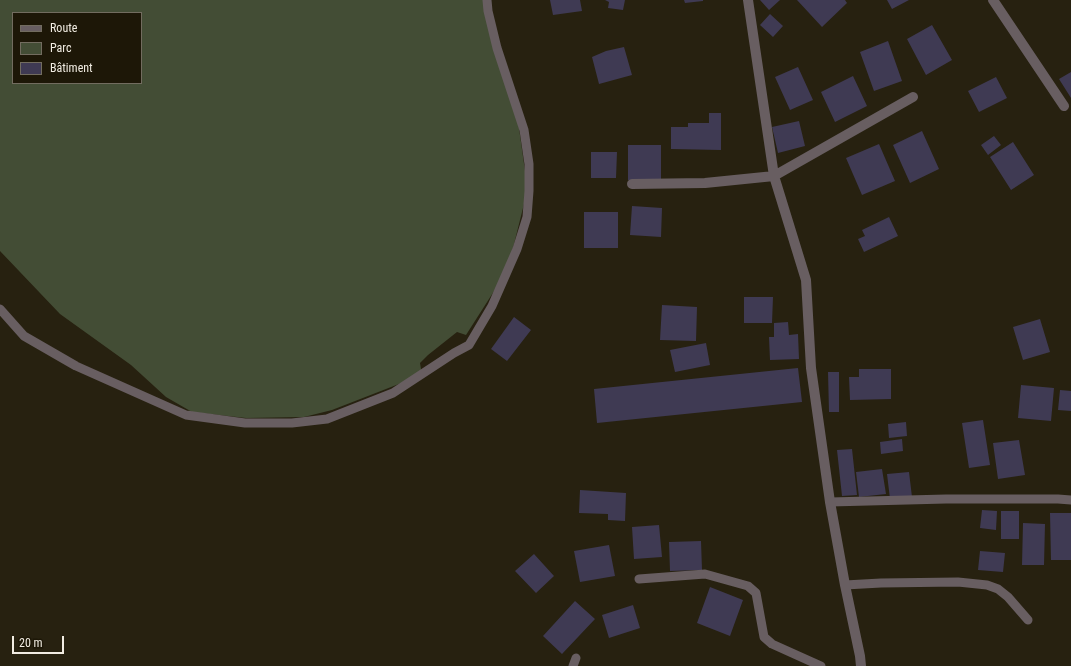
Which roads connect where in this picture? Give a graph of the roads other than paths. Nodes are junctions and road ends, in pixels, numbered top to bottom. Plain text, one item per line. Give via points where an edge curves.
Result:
1 (487, 0) edge
2 (748, 0) edge
3 (993, 0) edge
4 (913, 97) dead end
5 (1064, 106) dead end
6 (774, 176) junction
7 (632, 184) dead end
8 (0, 309) edge
9 (1071, 500) edge
10 (830, 502) junction
11 (639, 579) dead end
12 (845, 585) junction
13 (1028, 620) dead end
14 (821, 666) edge
15 (861, 666) edge

1 - 8 lane via 497,48 524,130 530,191 527,217 517,249 492,306 469,345 393,393 327,419 292,423 245,423 186,415 70,362 24,336
2 - 6 street
3 - 5 street
4 - 6 street
6 - 7 street via 705,183
6 - 10 street via 806,280 811,368
9 - 10 lane via 946,499
10 - 12 street
11 - 14 lane via 705,574 748,586 756,593 764,636 772,644
12 - 13 lane via 935,582 987,585 1008,597
12 - 15 street

